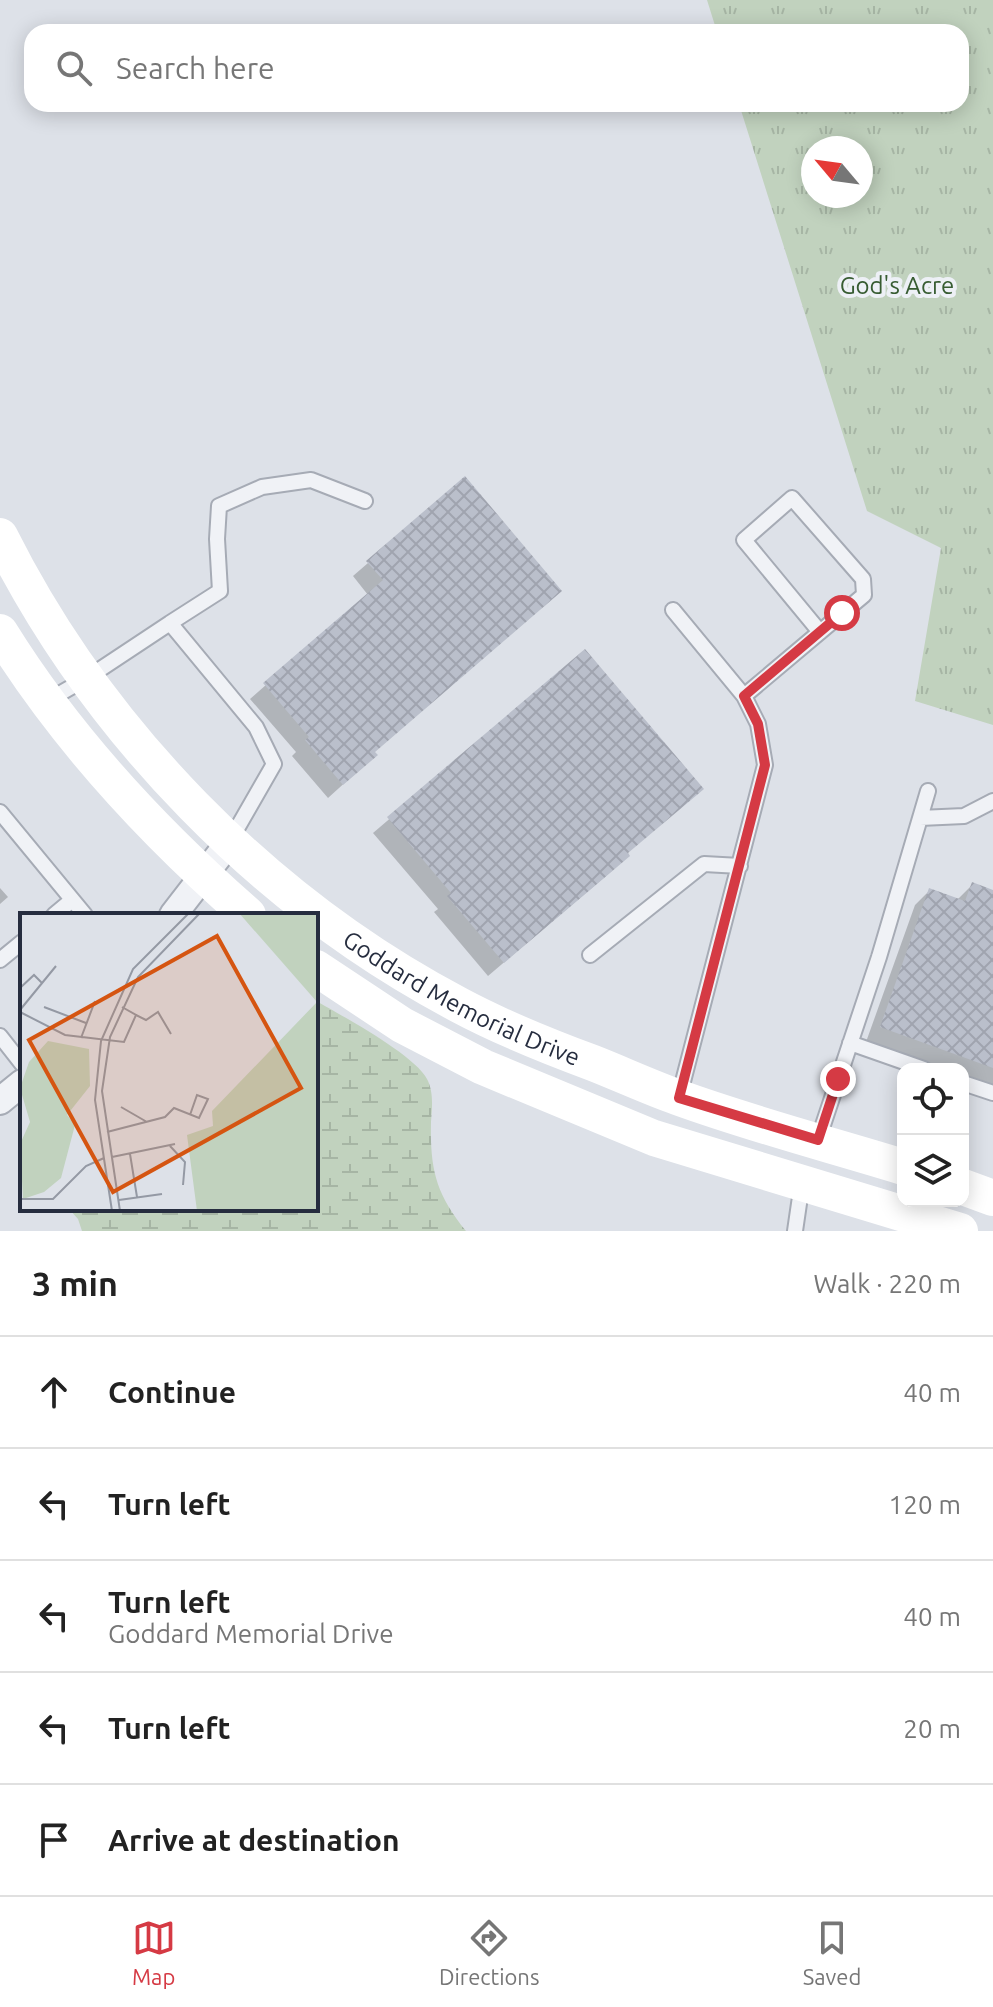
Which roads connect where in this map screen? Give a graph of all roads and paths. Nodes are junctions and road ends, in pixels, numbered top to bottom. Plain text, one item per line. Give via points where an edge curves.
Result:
1 (365, 501) dead end
2 (0, 536) edge
3 (673, 610) dead end
4 (170, 623) junction
5 (0, 632) edge
6 (820, 632) junction
7 (87, 678) junction
8 (744, 696) junction
9 (47, 701) junction
10 (928, 791) dead end
11 (993, 801) edge
12 (0, 812) edge
13 (920, 818) junction
14 (231, 840) junction
15 (740, 866) junction
16 (203, 876) junction
17 (72, 900) junction
18 (56, 913) edge
19 (83, 913) edge
20 (175, 913) edge
21 (246, 913) edge
22 (20, 944) edge
23 (590, 955) dead end
24 (0, 960) edge
25 (318, 969) edge
26 (0, 1036) edge
27 (850, 1043) junction
28 (20, 1061) edge
29 (907, 1063) edge
30 (20, 1085) edge
31 (969, 1085) edge
32 (993, 1093) edge
33 (679, 1098) junction
34 (0, 1101) edge
35 (818, 1140) junction
36 (897, 1165) edge
37 (802, 1183) junction
38 (969, 1189) edge
39 (993, 1198) edge
40 (795, 1231) edge
41 (960, 1231) edge

1 - 4 lane via 311,480 262,487 219,506 220,591
2 - 7 main road, Goddard Memorial Drive
3 - 8 lane
4 - 7 lane
4 - 14 lane via 256,727 274,764
5 - 9 main road
6 - 6 lane via 864,595 863,579 792,498 744,540
6 - 8 lane
7 - 9 lane
7 - 14 main road, Goddard Memorial Drive via 157,766
8 - 15 lane via 758,724 765,765
9 - 16 main road via 143,818
10 - 13 lane
11 - 13 lane via 964,816
12 - 17 lane
13 - 27 lane
14 - 16 street
14 - 33 main road, Goddard Memorial Drive via 360,944 460,1006
15 - 23 lane via 704,864
15 - 33 lane
16 - 20 street
16 - 21 main road
17 - 18 lane
17 - 19 lane
22 - 24 lane
25 - 37 main road, Goddard Memorial Drive via 402,1025 483,1067 654,1138
26 - 28 lane
27 - 29 lane
27 - 35 lane
30 - 34 street
31 - 32 lane
33 - 35 main road, Goddard Memorial Drive
35 - 36 main road, Goddard Memorial Drive
37 - 40 lane
37 - 41 main road, Goddard Memorial Drive
38 - 39 main road

